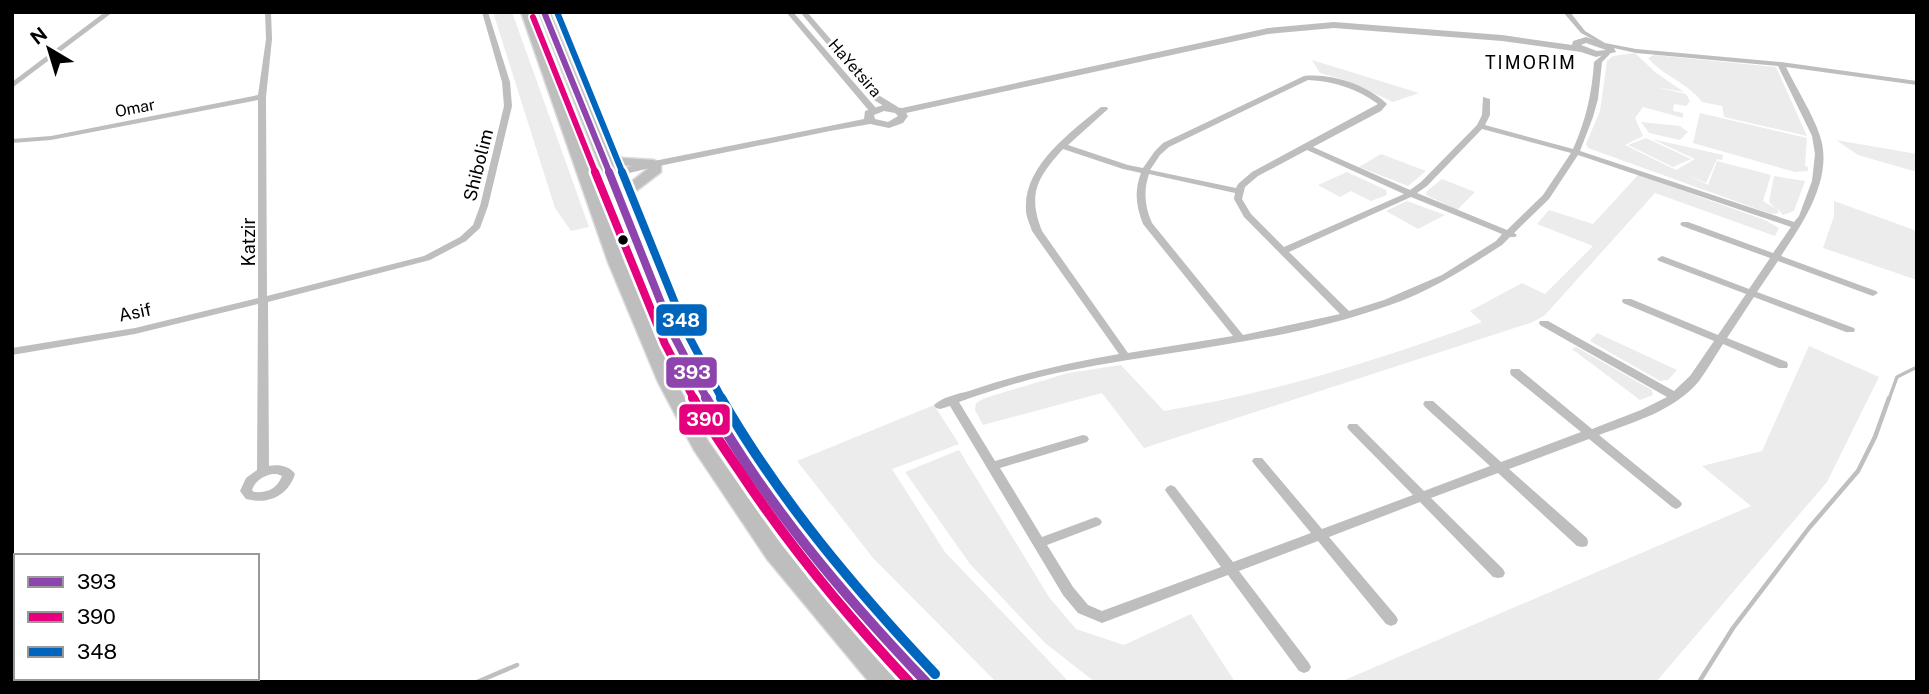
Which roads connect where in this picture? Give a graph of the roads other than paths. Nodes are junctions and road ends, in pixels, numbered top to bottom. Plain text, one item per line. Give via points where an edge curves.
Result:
1 (110, 12) edge
2 (268, 12) edge
3 (485, 12) edge
4 (526, 12) edge
5 (544, 12) edge
6 (789, 12) edge
7 (803, 12) edge
8 (1566, 12) edge
9 (1581, 43) junction
10 (1605, 51) junction
11 (1781, 64) junction
12 (1917, 83) edge
13 (12, 86) edge
14 (262, 97) junction
15 (1486, 99) dead end
16 (1104, 109) dead end
17 (900, 112) junction
18 (871, 116) junction
19 (1480, 126) junction
20 (12, 141) edge
21 (1061, 145) junction
22 (1307, 147) junction
23 (1576, 151) junction
24 (602, 153) junction
25 (655, 166) junction
26 (1146, 171) junction
27 (612, 177) junction
28 (589, 182) junction
29 (1238, 191) junction
30 (1411, 194) junction
31 (622, 204) junction
32 (1685, 224) dead end
33 (1796, 226) junction
34 (1512, 235) junction
35 (1283, 251) junction
36 (1775, 257) junction
37 (1662, 259) dead end
38 (1752, 293) junction
39 (1873, 293) dead end
40 (263, 300) junction
41 (1627, 301) dead end
42 (1347, 316) junction
43 (1544, 323) dead end
44 (1850, 330) dead end
45 (1241, 340) junction
46 (1721, 340) junction
47 (12, 352) edge
48 (1126, 358) junction
49 (1783, 365) dead end
50 (1515, 373) dead end
51 (1675, 396) junction
52 (952, 400) junction
53 (1429, 404) dead end
54 (940, 405) dead end
55 (1353, 427) dead end
56 (1590, 434) junction
57 (1083, 439) dead end
58 (1258, 460) dead end
59 (992, 466) junction
60 (1500, 468) junction
61 (263, 472) dead end
62 (1171, 490) dead end
63 (1423, 497) junction
64 (1676, 504) dead end
65 (1096, 522) dead end
66 (1321, 536) junction
67 (1582, 542) dead end
68 (1039, 543) junction
69 (1231, 570) junction
70 (1498, 573) dead end
71 (1391, 620) dead end
72 (1304, 667) dead end
73 (884, 682) edge
74 (926, 682) edge

1 - 13 street
2 - 14 street, Katzir
3 - 40 street, Shibolim via 506,82 508,106 477,226 427,258
4 - 28 highway
5 - 24 highway
6 - 18 street, HaYetsira
7 - 17 street, HaYetsira via 877,98
8 - 9 street
9 - 10 street
9 - 10 street
9 - 17 street via 1334,25 1268,31
10 - 11 street
10 - 23 street via 1592,113
11 - 12 street
11 - 33 street via 1811,123 1819,154 1811,198
14 - 20 street, Omar via 51,138
14 - 40 street, Katzir
15 - 19 street
16 - 21 street
17 - 18 street
17 - 18 street via 899,121 889,125
18 - 25 street
19 - 23 street
19 - 30 street
21 - 26 street
21 - 48 street via 1042,169 1029,215
22 - 26 street via 1383,104 1331,80 1307,78 1175,139 1159,151
22 - 29 street via 1255,174
22 - 30 street
23 - 33 street
23 - 34 street via 1556,184
24 - 25 highway via 620,162
24 - 27 highway
25 - 27 street
25 - 31 highway via 630,189
26 - 29 street
26 - 45 street via 1139,202 1148,224
27 - 28 street
27 - 31 highway
28 - 73 highway via 644,331 701,444 775,553
29 - 35 street via 1247,215
30 - 34 street
30 - 35 street
31 - 74 highway via 692,372 746,465 806,548
32 - 36 street
33 - 36 street
34 - 42 street via 1430,284
35 - 42 street
36 - 38 street
36 - 39 street
37 - 38 street
38 - 44 street
38 - 46 street
40 - 47 street, Asif via 135,331
40 - 61 street, Katzir
41 - 46 street
42 - 45 street
43 - 51 street
45 - 48 street
46 - 49 street
46 - 51 street via 1694,379
48 - 52 street via 1054,369
50 - 56 street
51 - 56 street
52 - 54 street
52 - 59 street
53 - 60 street
55 - 63 street
56 - 60 street
56 - 64 street
57 - 59 street
58 - 66 street
59 - 68 street
60 - 63 street
60 - 67 street
62 - 69 street
63 - 66 street
63 - 70 street
65 - 68 street
66 - 69 street
66 - 71 street
68 - 69 street via 1076,602 1102,617
69 - 72 street

